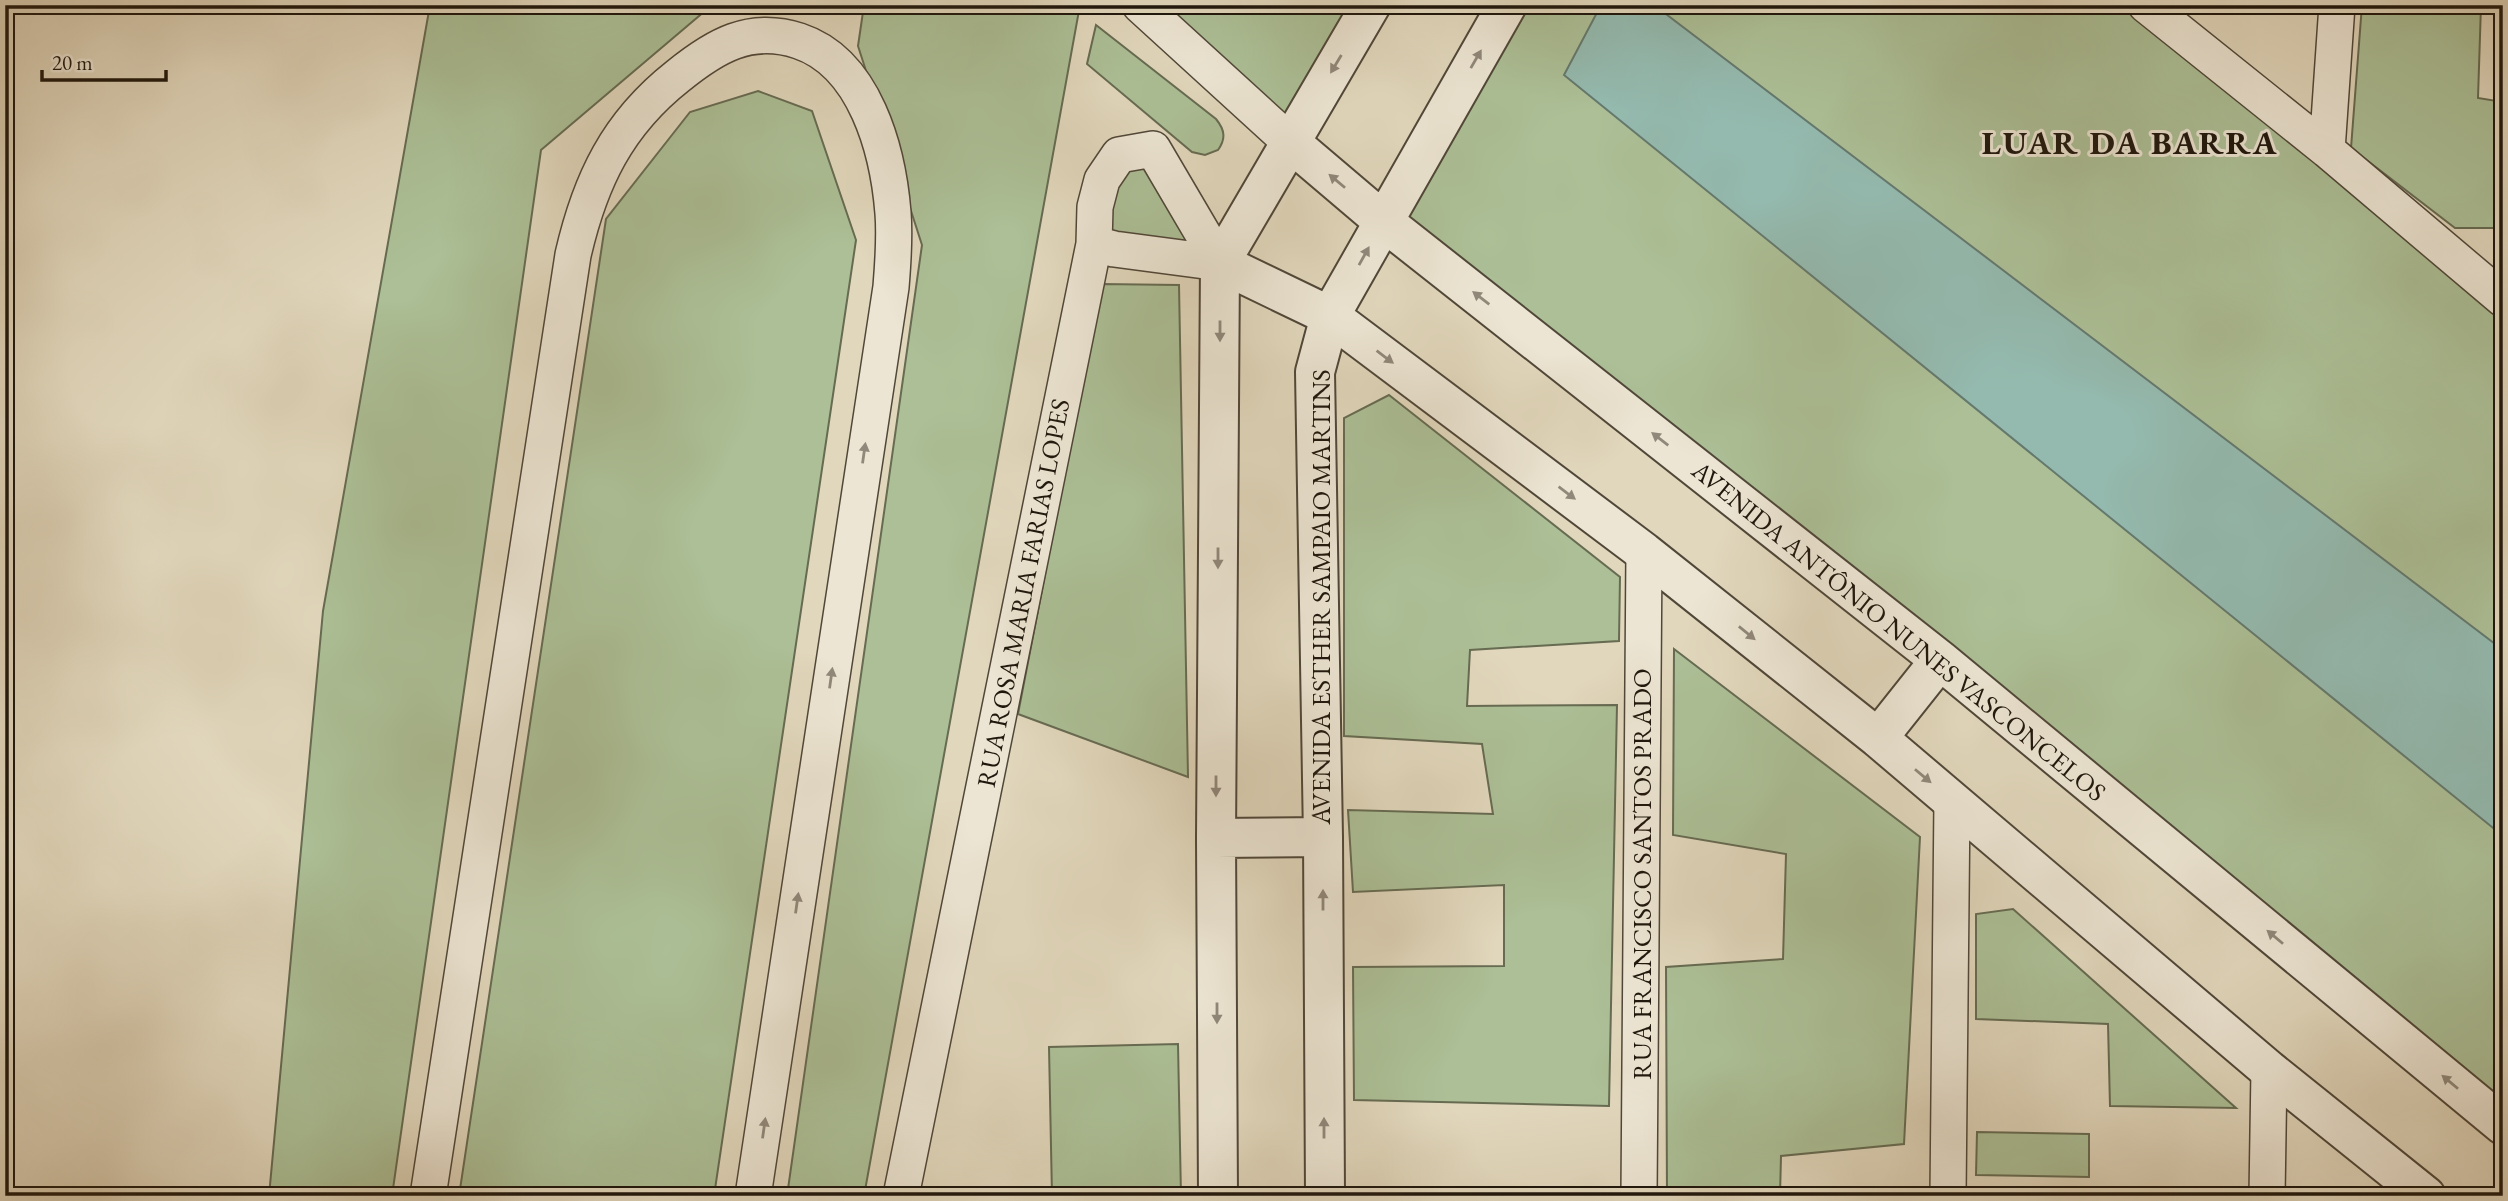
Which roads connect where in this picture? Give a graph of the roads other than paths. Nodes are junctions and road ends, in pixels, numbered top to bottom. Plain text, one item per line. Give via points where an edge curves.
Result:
1 (1140, 5) edge
2 (1371, 5) edge
3 (1507, 5) edge
4 (2146, 5) edge
5 (2337, 5) edge
6 (1290, 142) junction
7 (2327, 150) junction
8 (1383, 221) junction
9 (1094, 244) junction
10 (1220, 262) junction
11 (2503, 299) edge
12 (1330, 316) junction
13 (1644, 552) junction
14 (1940, 660) junction
15 (1878, 738) junction
16 (1952, 800) junction
17 (1323, 837) junction
18 (1216, 838) junction
19 (2269, 1070) junction
20 (2503, 1125) edge
21 (428, 1196) edge
22 (754, 1196) edge
23 (901, 1196) edge
24 (1218, 1196) edge
25 (1325, 1196) edge
26 (1639, 1196) edge
27 (1948, 1196) edge
28 (2267, 1196) edge
29 (2426, 1196) edge

1 - 6 street
2 -> 6 street
8 -> 3 street, AVENIDA ESTHER SAMPAIO MARTINS
4 - 7 street
5 - 7 street
8 -> 6 street, AVENIDA ANTÔNIO NUNES VASCONCELOS
6 - 10 street
7 - 11 street
12 -> 8 street, AVENIDA ESTHER SAMPAIO MARTINS
14 -> 8 street, AVENIDA ANTÔNIO NUNES VASCONCELOS
9 - 10 street
9 - 10 street, RUA ROSA MARIA FARIAS LOPES via 1095,207 1102,180 1119,155 1153,149
9 - 23 street, RUA ROSA MARIA FARIAS LOPES
10 - 12 street
10 -> 18 street
12 -> 13 street
12 - 17 street, AVENIDA ESTHER SAMPAIO MARTINS via 1315,372
13 -> 15 street
13 - 26 street, RUA FRANCISCO SANTOS PRADO
14 - 15 street
20 -> 14 street, AVENIDA ANTÔNIO NUNES VASCONCELOS
15 -> 16 street
16 - 19 street
16 - 27 street
17 - 18 street
25 -> 17 street, AVENIDA ESTHER SAMPAIO MARTINS
18 -> 24 street
19 - 28 street
19 - 29 street
22 -> 21 street via 894,250 887,169 857,88 827,55 807,44 761,36 736,39 713,49 645,106 598,175 583,215

